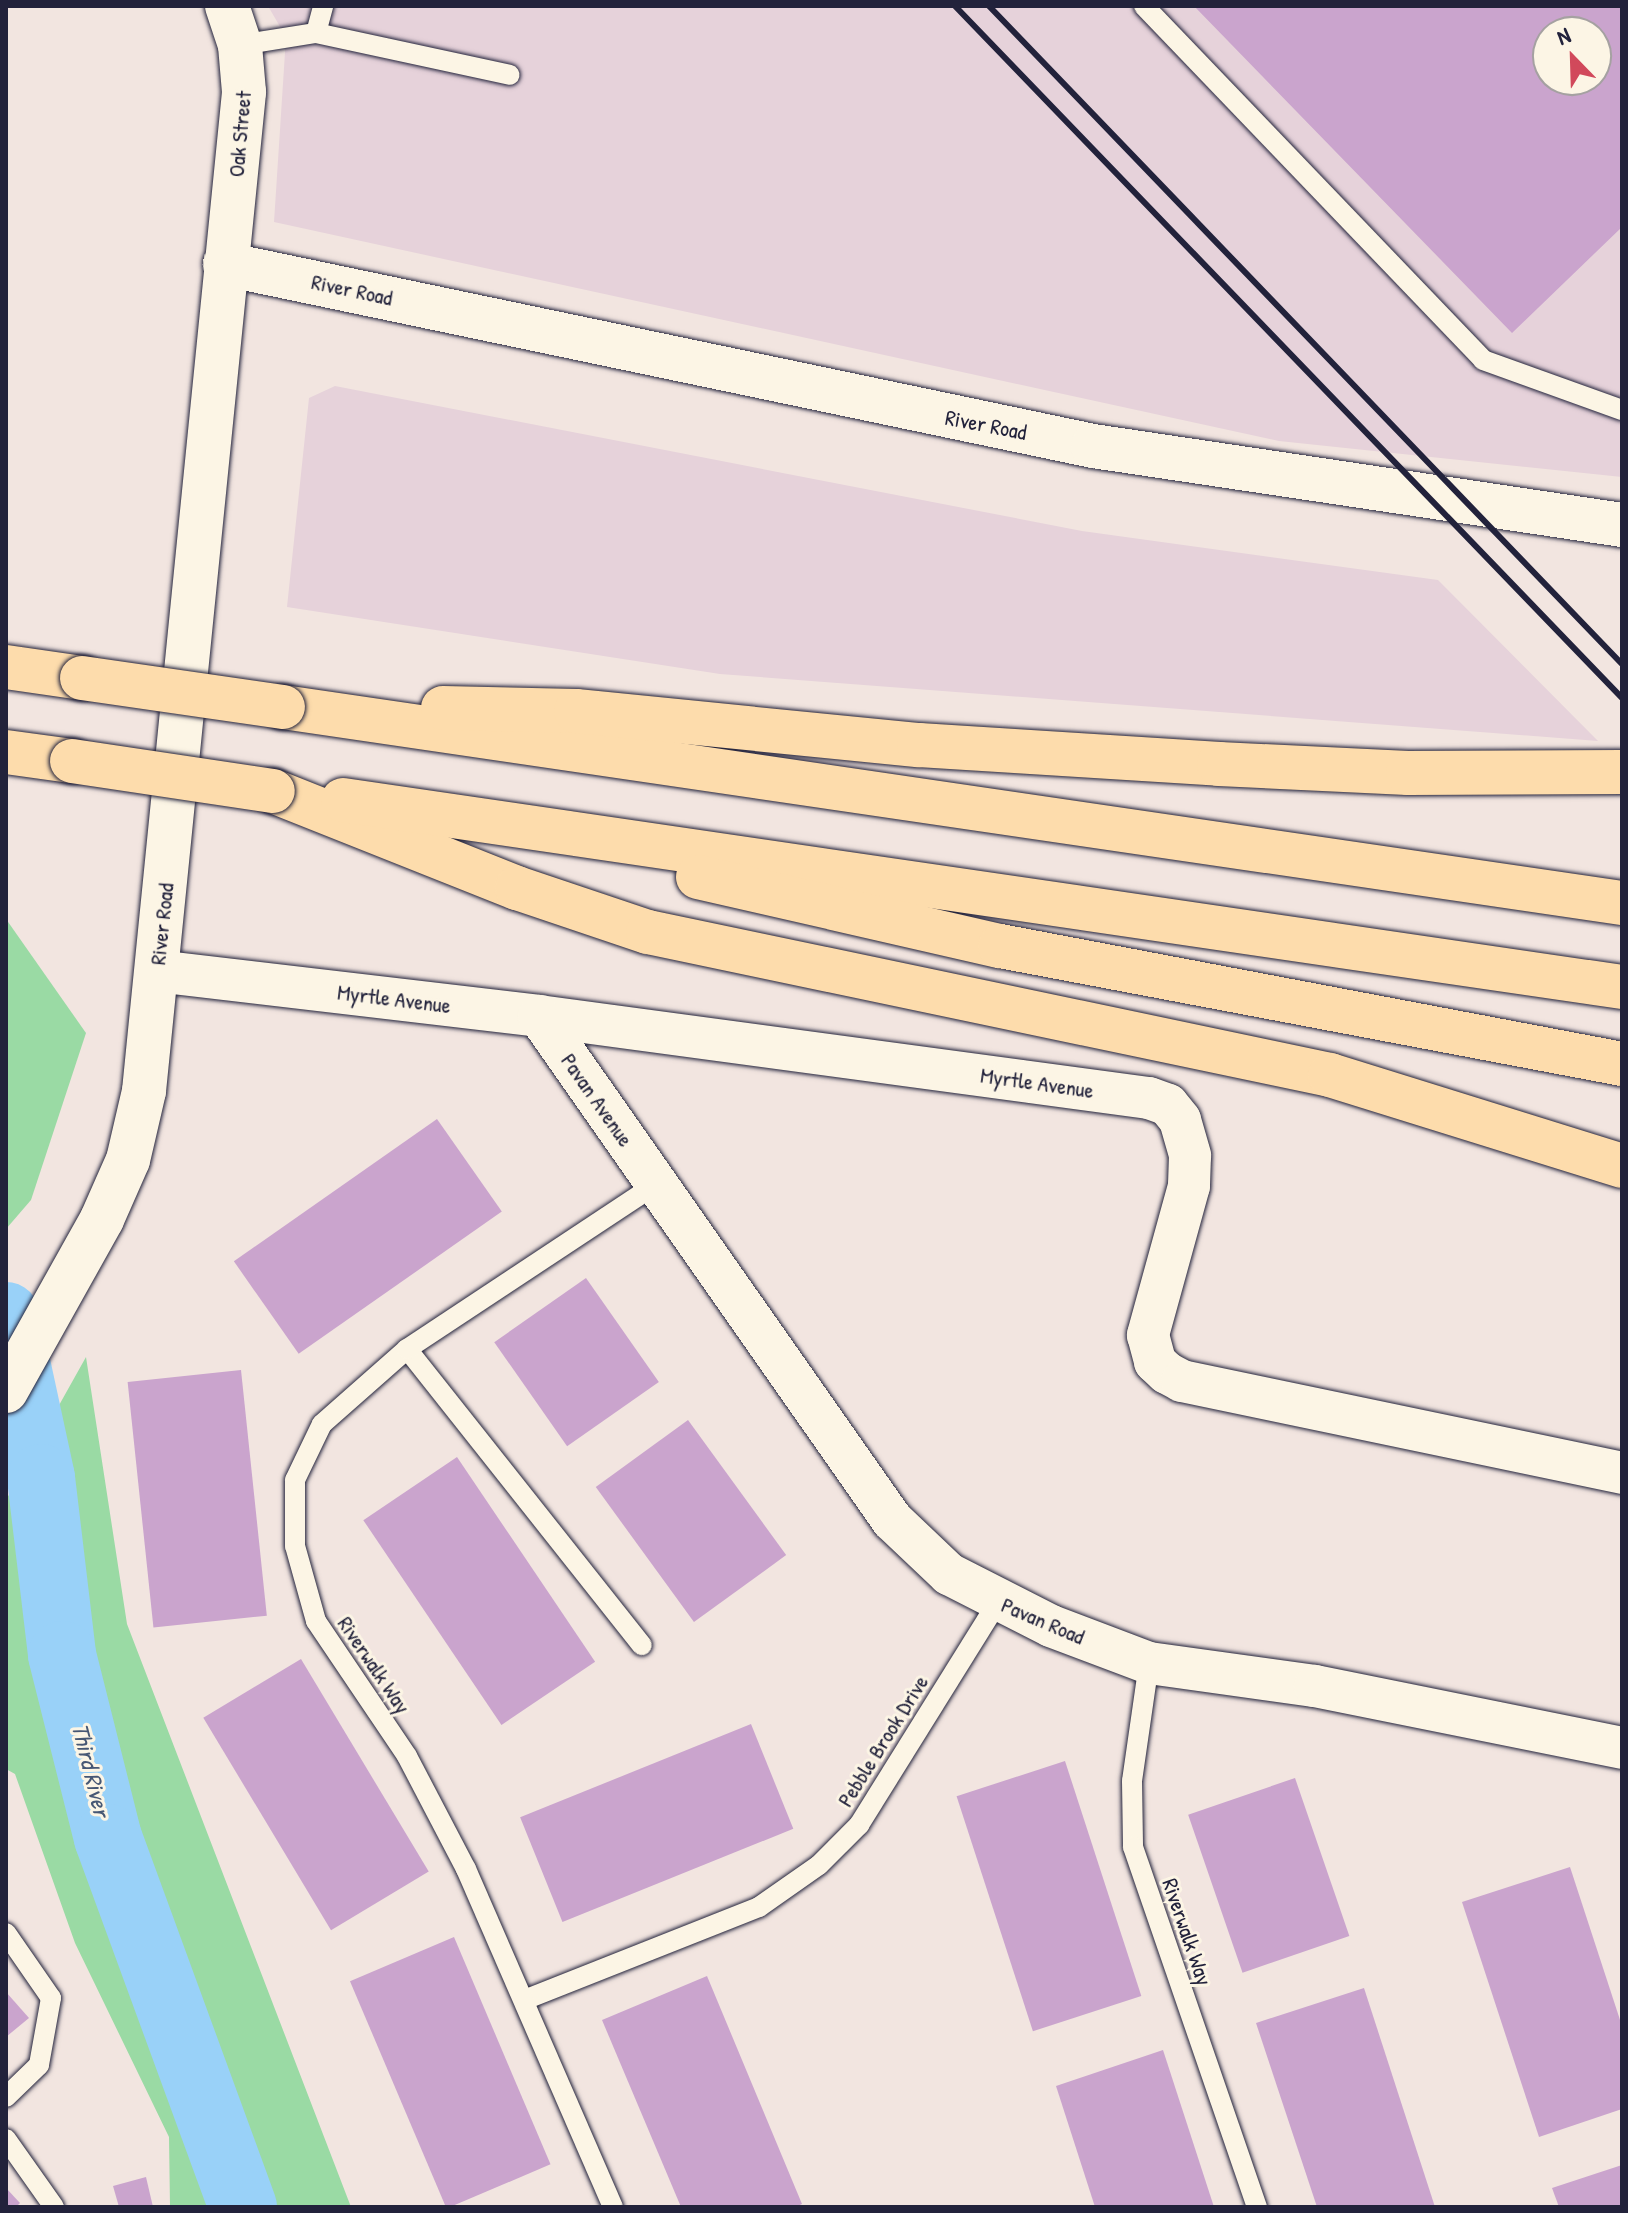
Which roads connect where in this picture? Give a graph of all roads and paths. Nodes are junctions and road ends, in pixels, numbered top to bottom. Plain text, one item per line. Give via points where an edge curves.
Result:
1 (323, 6) edge
2 (1144, 6) edge
3 (234, 26) edge
4 (316, 33) junction
5 (510, 75) dead end
6 (225, 264) junction
7 (1622, 410) edge
8 (1622, 525) edge
9 (6, 667) edge
10 (283, 707) junction
11 (6, 752) edge
12 (1622, 772) edge
13 (273, 791) junction
14 (463, 818) junction
15 (1622, 903) edge
16 (157, 971) junction
17 (1622, 987) edge
18 (539, 1016) junction
19 (1622, 1064) edge
20 (1622, 1166) edge
21 (655, 1185) junction
22 (407, 1349) junction
23 (6, 1391) edge
24 (1622, 1473) edge
25 (998, 1602) junction
26 (642, 1645) dead end
27 (1149, 1663) junction
28 (1622, 1748) edge
29 (6, 1933) edge
30 (524, 2000) junction
31 (6, 2097) edge
32 (6, 2139) edge
33 (54, 2207) edge
34 (613, 2207) edge
35 (1257, 2207) edge

1 - 4 lane
2 - 7 lane via 1483,360
3 - 4 lane
3 - 6 street, Oak Street via 244,92
4 - 5 lane
6 - 8 street, River Road via 1093,446
6 - 16 street, River Road
9 - 10 highway, bridge
10 - 12 highway via 576,711 950,747 1280,768
10 - 15 highway
11 - 13 highway, bridge
13 - 14 highway
13 - 20 highway via 517,888 648,932 1317,1072 1444,1106
14 - 17 highway
14 - 19 highway via 985,943
16 - 18 street, Myrtle Avenue
16 - 23 street, River Road via 144,1091 128,1160 63,1292
18 - 21 street, Pavan Avenue
18 - 24 street, Myrtle Avenue via 1149,1098 1168,1105 1188,1136 1190,1156 1189,1186 1148,1335 1155,1362 1167,1373 1182,1381
21 - 22 lane, Riverwalk Way
21 - 25 street, Pavan Road via 892,1520 949,1574
22 - 26 lane
22 - 30 lane, Riverwalk Way via 322,1424 295,1480 295,1546 316,1621 407,1756 466,1869
25 - 27 street, Pavan Road
25 - 30 lane, Pebble Brook Drive via 859,1825 819,1865 759,1907
27 - 28 street, Pavan Road via 1315,1686
27 - 35 lane, Riverwalk Way via 1132,1781 1133,1847
29 - 31 lane via 51,1998 39,2065
30 - 34 lane, Riverwalk Way
32 - 33 lane

